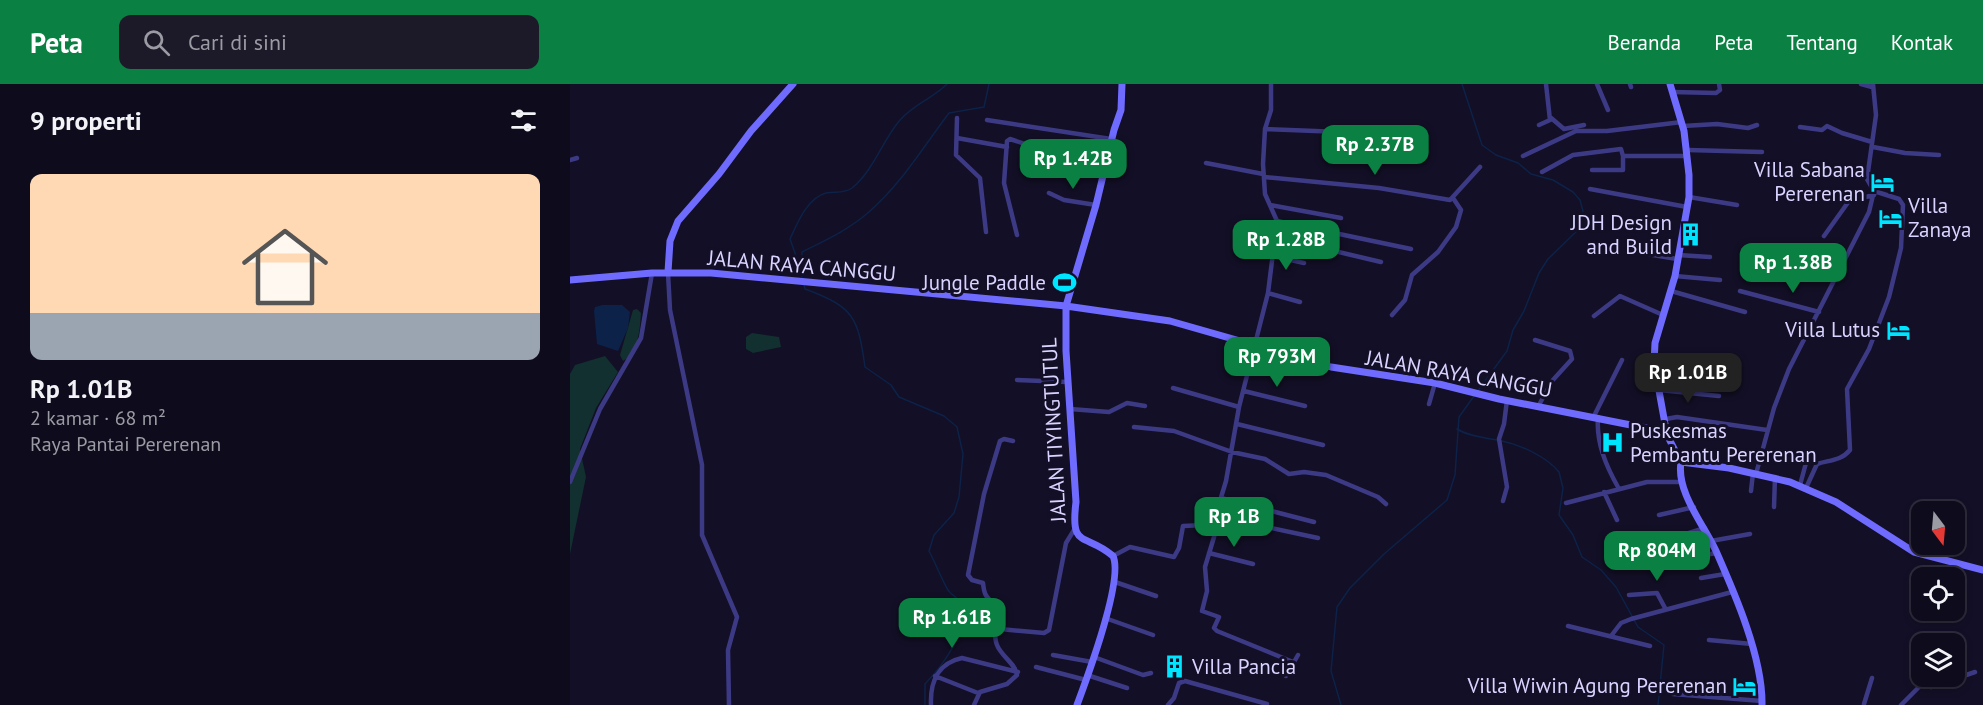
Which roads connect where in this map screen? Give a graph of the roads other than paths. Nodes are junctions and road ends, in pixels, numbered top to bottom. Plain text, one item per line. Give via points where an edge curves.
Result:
1 (793, 84) edge
2 (1122, 84) edge
3 (1271, 84) edge
4 (1546, 84) edge
5 (1598, 84) edge
6 (1670, 84) edge
7 (1719, 84) edge
8 (1861, 84) edge
9 (1872, 85) edge
10 (1672, 92) junction
11 (1608, 110) dead end
12 (1550, 117) junction
13 (957, 118) dead end
14 (987, 120) dead end
15 (1682, 124) junction
16 (1539, 125) dead end
17 (1584, 125) dead end
18 (1757, 125) dead end
19 (1800, 127) dead end
20 (1265, 129) junction
21 (957, 138) junction
22 (1111, 139) junction
23 (1421, 140) dead end
24 (1873, 145) junction
25 (1007, 147) junction
26 (1762, 152) dead end
27 (1688, 153) junction
28 (1939, 155) dead end
29 (1523, 156) dead end
30 (1623, 156) junction
31 (1107, 157) junction
32 (577, 158) dead end
33 (570, 160) edge
34 (1206, 163) dead end
35 (1480, 167) dead end
36 (1592, 170) dead end
37 (1542, 172) dead end
38 (1264, 175) junction
39 (1590, 189) dead end
40 (1049, 193) dead end
41 (1874, 193) junction
42 (1689, 196) junction
43 (1453, 198) junction
44 (1096, 205) junction
45 (1270, 205) junction
46 (1737, 205) dead end
47 (1687, 207) junction
48 (1341, 218) dead end
49 (1276, 222) junction
50 (986, 232) dead end
51 (1017, 235) dead end
52 (1824, 236) dead end
53 (1275, 237) junction
54 (1411, 249) dead end
55 (1629, 251) dead end
56 (1273, 256) junction
57 (1678, 257) junction
58 (1710, 257) dead end
59 (1381, 262) dead end
60 (1304, 263) dead end
61 (652, 273) junction
62 (668, 273) junction
63 (1675, 276) junction
64 (570, 280) edge
65 (1720, 280) dead end
66 (1671, 291) junction
67 (1740, 291) dead end
68 (1268, 293) junction
69 (1300, 302) dead end
70 (1066, 306) junction
71 (1745, 312) dead end
72 (1819, 312) junction
73 (1392, 315) dead end
74 (1663, 315) junction
75 (1594, 316) dead end
76 (1535, 340) dead end
77 (1256, 347) junction
78 (1622, 360) dead end
79 (1017, 380) dead end
80 (1067, 382) junction
81 (1435, 383) junction
82 (1173, 388) dead end
83 (1659, 390) junction
84 (1244, 391) junction
85 (1719, 396) dead end
86 (1507, 400) junction
87 (1429, 404) dead end
88 (1145, 405) dead end
89 (1539, 405) junction
90 (1305, 406) dead end
91 (1239, 407) junction
92 (1070, 409) junction
93 (1596, 416) junction
94 (1665, 416) junction
95 (1237, 424) junction
96 (1134, 427) dead end
97 (1656, 429) junction
98 (1767, 430) junction
99 (1667, 435) junction
100 (1013, 441) dead end
101 (1323, 445) dead end
102 (1809, 452) dead end
103 (1232, 453) junction
104 (1681, 462) junction
105 (1754, 473) junction
106 (1775, 477) junction
107 (570, 482) edge
108 (1681, 482) junction
109 (1803, 486) junction
110 (1619, 489) junction
111 (1751, 491) dead end
112 (1604, 492) junction
113 (1221, 498) junction
114 (1503, 501) dead end
115 (1566, 502) dead end
116 (1386, 504) dead end
117 (1694, 507) junction
118 (1774, 507) dead end
119 (1659, 515) dead end
120 (1218, 516) junction
121 (1617, 520) dead end
122 (1314, 522) dead end
123 (1705, 528) junction
124 (1074, 530) junction
125 (1750, 534) dead end
126 (1676, 537) dead end
127 (1318, 538) dead end
128 (1711, 541) junction
129 (1209, 553) junction
130 (1716, 553) junction
131 (1113, 556) junction
132 (1679, 560) dead end
133 (1253, 564) dead end
134 (1983, 570) edge
135 (1725, 574) junction
136 (1701, 578) dead end
137 (1115, 582) junction
138 (1732, 592) junction
139 (1629, 595) dead end
140 (1156, 596) dead end
141 (1665, 608) junction
142 (1105, 618) junction
143 (1568, 626) dead end
144 (1000, 629) dead end
145 (1153, 635) dead end
146 (1611, 636) junction
147 (1709, 640) dead end
148 (1752, 644) junction
149 (1650, 646) dead end
150 (1298, 654) dead end
151 (1053, 655) dead end
152 (1092, 659) junction
153 (1293, 662) junction
154 (1036, 667) dead end
155 (1018, 672) junction
156 (1975, 672) dead end
157 (1151, 673) dead end
158 (935, 676) junction
159 (1286, 676) dead end
160 (1086, 678) junction
161 (1872, 678) dead end
162 (1127, 688) dead end
163 (978, 693) junction
164 (1673, 694) dead end
165 (1762, 703) edge
166 (1267, 704) edge
167 (1864, 704) edge
168 (729, 705) edge
169 (931, 705) edge
170 (974, 705) edge
171 (1077, 705) edge
172 (1168, 705) edge
173 (1901, 705) edge

1 - 62 street via 678,221 669,250
2 - 22 street, JALAN TIYINGTUTUL via 1121,110
3 - 20 street via 1271,110
4 - 12 street
5 - 11 street
6 - 10 street
7 - 10 street via 1716,93
8 - 9 street
9 - 24 street via 1876,108
10 - 15 street
12 - 16 street via 1549,122
12 - 17 street via 1564,129
13 - 21 street
14 - 22 street
15 - 18 street via 1748,128
15 - 27 street
15 - 29 street via 1576,131
19 - 24 street via 1822,130 1827,126
20 - 23 street via 1367,133
20 - 38 street
21 - 25 street
21 - 50 street via 956,155 980,178
22 - 31 street, JALAN TIYINGTUTUL
24 - 28 street via 1905,153
24 - 41 street via 1867,179
25 - 31 street via 1007,141 1014,139 1046,151 1078,148
25 - 51 street via 1004,183
26 - 27 street
27 - 30 street
27 - 42 street
30 - 36 street via 1623,170
30 - 37 street via 1621,149 1573,155
31 - 44 street, JALAN TIYINGTUTUL
32 - 33 street
34 - 38 street
35 - 43 street
38 - 43 street
38 - 45 street
39 - 47 street
40 - 44 street via 1064,200
41 - 52 street via 1849,201
41 - 72 street via 1859,234
41 - 109 street via 1899,199 1903,205 1896,272 1877,332 1846,389 1850,450 1840,458 1817,464
42 - 46 street
42 - 47 street
43 - 73 street via 1461,210 1456,227 1438,252 1412,275 1405,300
44 - 70 street, JALAN TIYINGTUTUL
45 - 48 street
45 - 49 street
47 - 57 street
49 - 53 street
49 - 54 street
53 - 56 street
53 - 59 street
55 - 57 street
56 - 60 street
56 - 68 street
57 - 58 street
57 - 63 street
61 - 62 street, JALAN RAYA CANGGU
61 - 64 street, JALAN RAYA CANGGU
61 - 107 street via 641,338 600,409
62 - 70 street, JALAN RAYA CANGGU via 711,273
62 - 168 street via 670,310 702,465 702,535 737,617 728,650
63 - 65 street
63 - 66 street
66 - 71 street
66 - 74 street
67 - 72 street
68 - 69 street
68 - 77 street
70 - 77 street, JALAN RAYA CANGGU via 1170,321
70 - 80 street, JALAN TIYINGTUTUL
72 - 98 street via 1789,369
74 - 75 street via 1620,296
74 - 83 street via 1654,353
76 - 89 street via 1573,355
77 - 81 street, JALAN RAYA CANGGU via 1331,367
77 - 84 street
78 - 93 street
79 - 80 street
80 - 92 street, JALAN TIYINGTUTUL
81 - 86 street, JALAN RAYA CANGGU
81 - 87 street
82 - 91 street
83 - 85 street
83 - 94 street
84 - 90 street
84 - 91 street
86 - 89 street, JALAN RAYA CANGGU
86 - 114 street via 1498,439 1507,488
88 - 92 street via 1127,403 1108,412
89 - 93 street, JALAN RAYA CANGGU
91 - 95 street
92 - 124 street, JALAN TIYINGTUTUL
93 - 97 street, JALAN RAYA CANGGU
93 - 110 street via 1599,444
94 - 97 street
94 - 98 street
94 - 99 street
95 - 101 street
95 - 103 street
96 - 103 street via 1174,430
97 - 99 street, JALAN RAYA CANGGU
98 - 105 street
99 - 104 street
100 - 155 street via 1000,441 984,494 968,575 983,583 983,595 994,608 996,643
102 - 109 street
103 - 113 street
103 - 116 street via 1265,459 1289,474 1326,475
104 - 105 street
104 - 108 street
105 - 106 street
105 - 111 street
106 - 109 street
106 - 118 street
108 - 110 street via 1647,482
108 - 117 street
109 - 134 street via 1836,501 1914,552
110 - 112 street
112 - 115 street
112 - 121 street
113 - 120 street
113 - 122 street
117 - 119 street
117 - 123 street
120 - 127 street
120 - 129 street
120 - 131 street via 1205,525 1183,526 1174,556 1130,547
123 - 126 street
123 - 128 street
124 - 131 street, JALAN TIYINGTUTUL
124 - 144 street via 1066,543 1049,630 1044,633
125 - 128 street
128 - 130 street
129 - 133 street
129 - 153 street via 1205,567 1207,591 1201,606 1220,617 1214,628
130 - 132 street
130 - 135 street
131 - 137 street
135 - 136 street
135 - 138 street
137 - 140 street
137 - 142 street
138 - 141 street
138 - 148 street
139 - 141 street via 1657,593
141 - 146 street via 1621,623
142 - 145 street
142 - 152 street
143 - 146 street
146 - 149 street
147 - 148 street
148 - 165 street
150 - 153 street
151 - 152 street
152 - 157 street via 1143,675
152 - 160 street
153 - 159 street
154 - 160 street
155 - 158 street via 962,658
155 - 163 street via 1013,680
156 - 173 street via 1931,687 1922,684
158 - 163 street
158 - 169 street
160 - 162 street
160 - 171 street
161 - 167 street
163 - 170 street
164 - 165 street
166 - 172 street via 1185,681 1179,683

